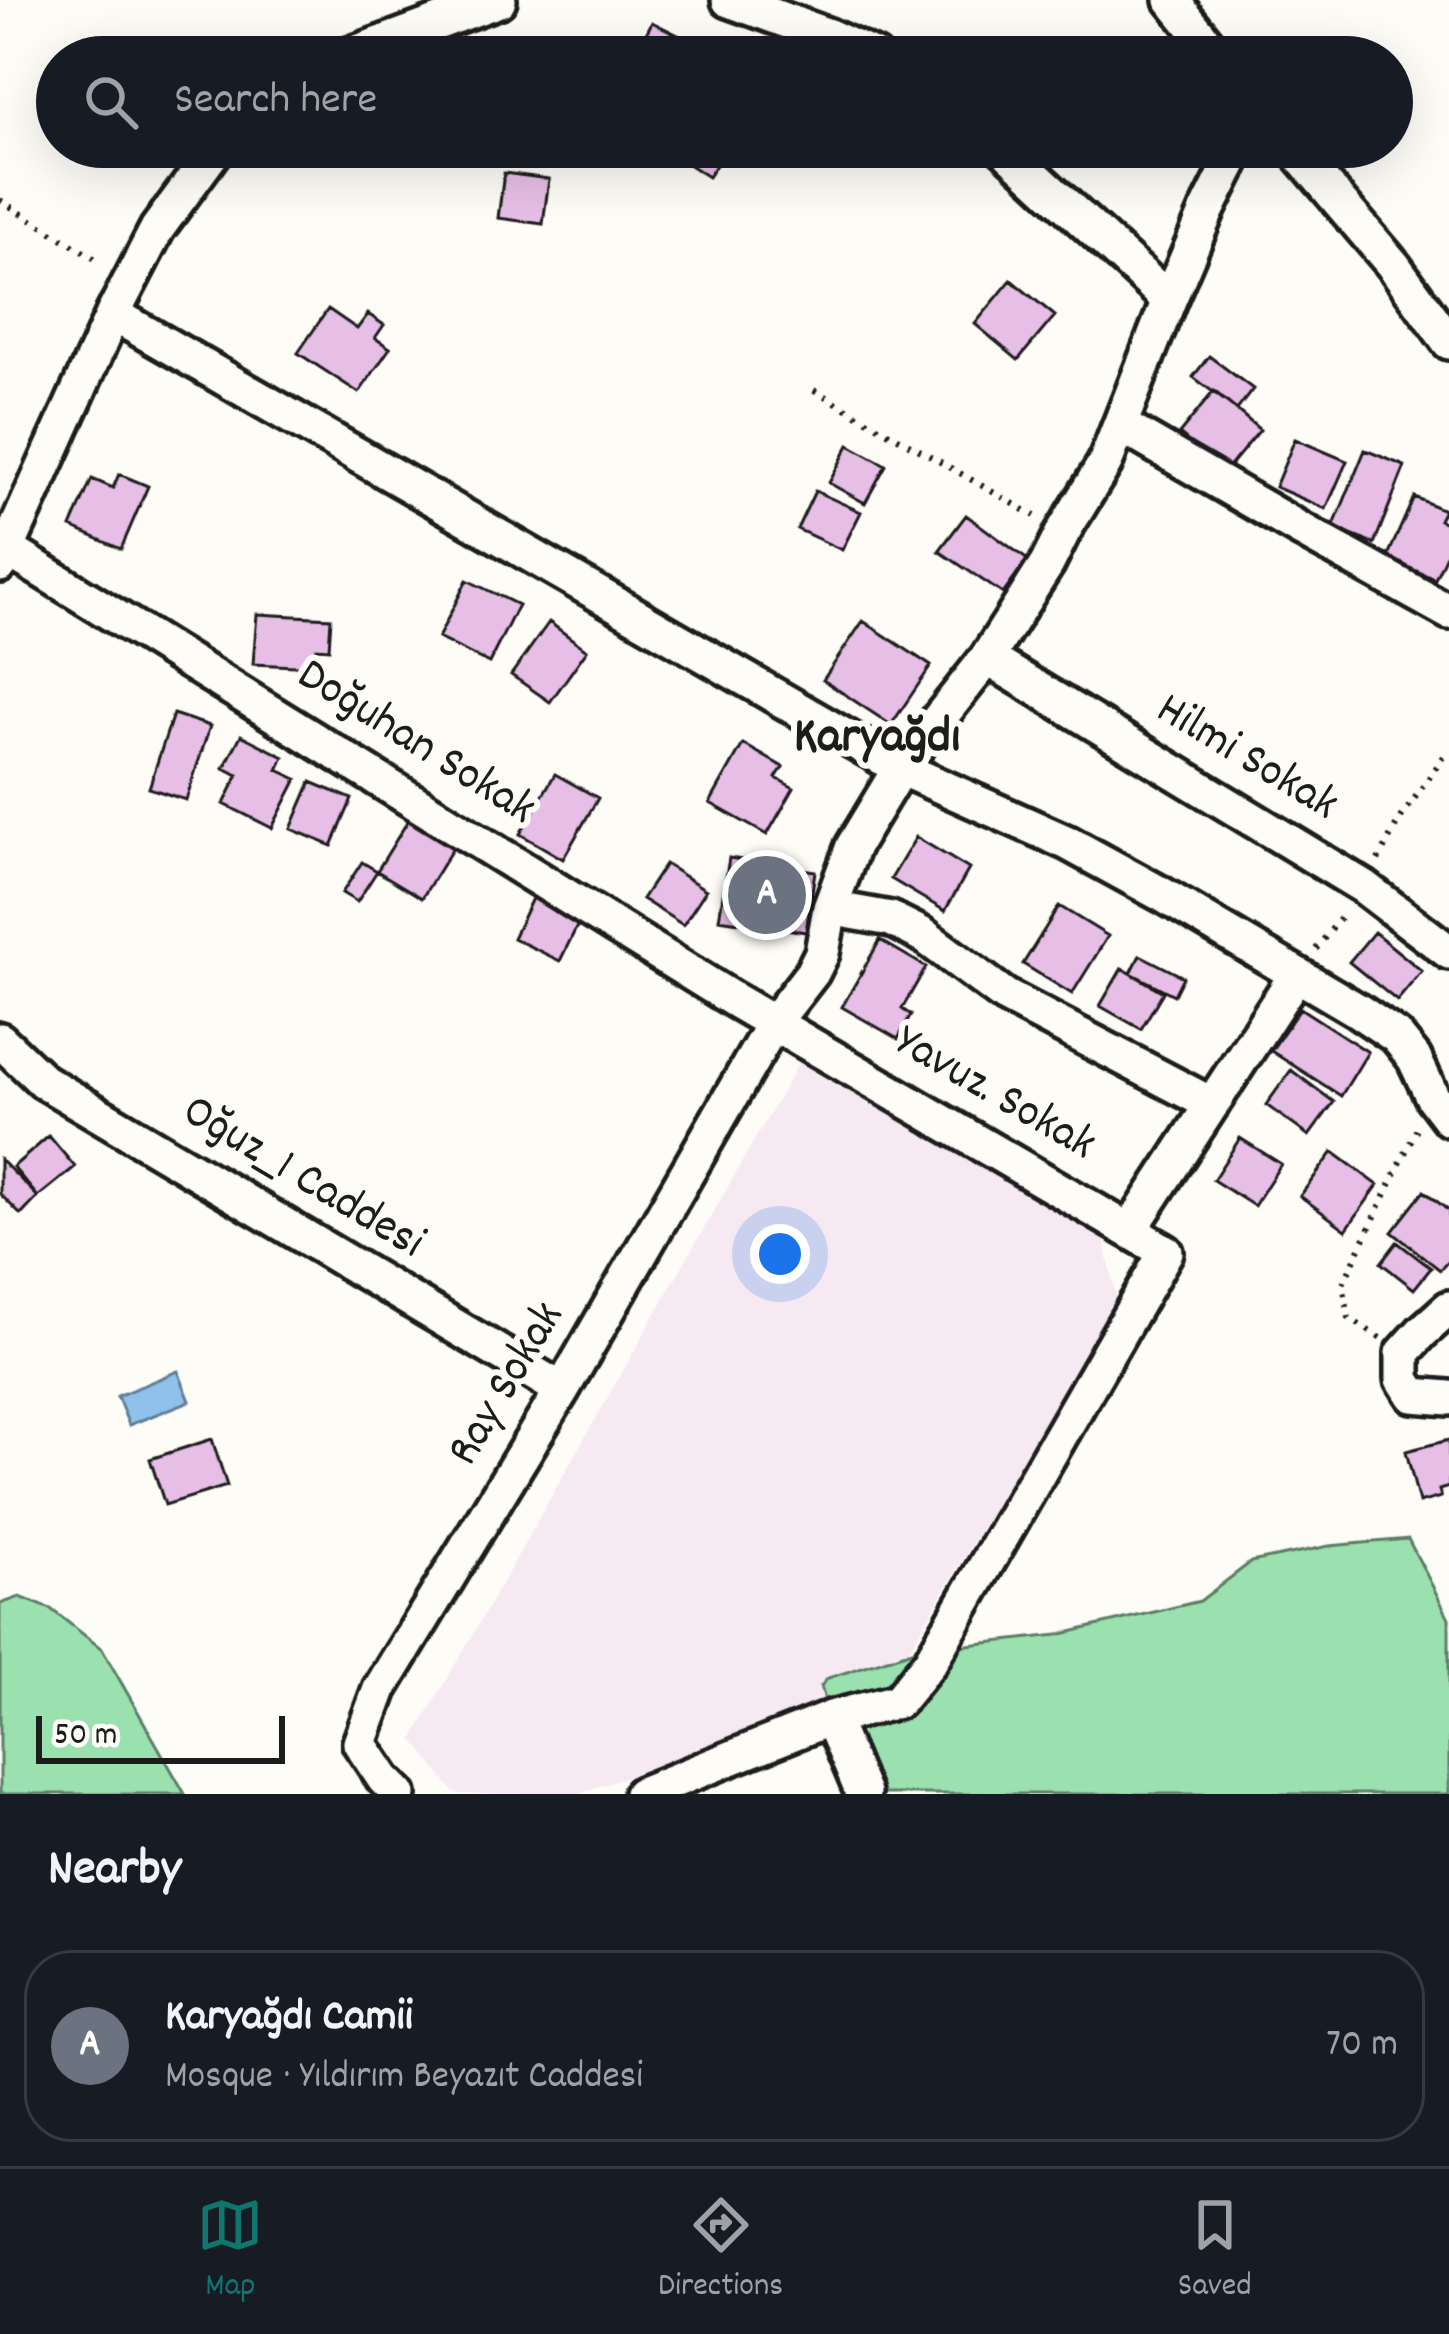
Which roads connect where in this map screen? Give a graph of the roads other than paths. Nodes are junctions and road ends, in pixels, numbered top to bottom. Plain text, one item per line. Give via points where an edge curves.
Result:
1 (499, 0) edge
2 (729, 0) edge
3 (1172, 0) edge
4 (403, 36) edge
5 (829, 36) edge
6 (1201, 36) edge
7 (202, 168) edge
8 (1026, 168) edge
9 (1228, 168) edge
10 (1311, 168) edge
11 (1169, 300) junction
12 (113, 314) junction
13 (1449, 342) edge
14 (1122, 426) junction
15 (3, 557) edge
16 (1449, 612) edge
17 (987, 658) junction
18 (900, 768) junction
19 (830, 908) junction
20 (1449, 952) edge
21 (1296, 975) junction
22 (774, 1022) junction
23 (0, 1040) edge
24 (1211, 1104) junction
25 (1441, 1109) edge
26 (1130, 1230) junction
27 (1449, 1308) edge
28 (562, 1390) junction
29 (1449, 1398) edge
30 (831, 1718) junction
31 (398, 1794) edge
32 (641, 1794) edge
33 (863, 1794) edge

1 - 4 street
2 - 5 street
3 - 6 street
7 - 12 street
8 - 11 street
9 - 11 street, Ray Sokak
10 - 13 street
11 - 14 street, Ray Sokak
12 - 15 street
12 - 18 street
14 - 16 street
14 - 17 street, Ray Sokak
15 - 22 street, Doğuhan Sokak
17 - 18 street, Ray Sokak
17 - 20 street, Hilmi Sokak via 1364,887
18 - 19 street, Ray Sokak via 853,846
18 - 21 street via 1068,843
19 - 22 street, Ray Sokak via 812,973
19 - 24 street via 923,934 1004,996
21 - 24 street
21 - 25 street via 1396,1037
22 - 26 street, Yavuz. Sokak
22 - 28 street, Ray Sokak
23 - 28 street, Oğuz_1 Caddesi via 43,1081
24 - 26 street
26 - 30 street, Yavuz. Sokak via 1166,1252 930,1662 898,1701
27 - 29 street via 1403,1353 1413,1395
28 - 31 street, Ray Sokak via 380,1689 360,1743
30 - 32 street
30 - 33 street

